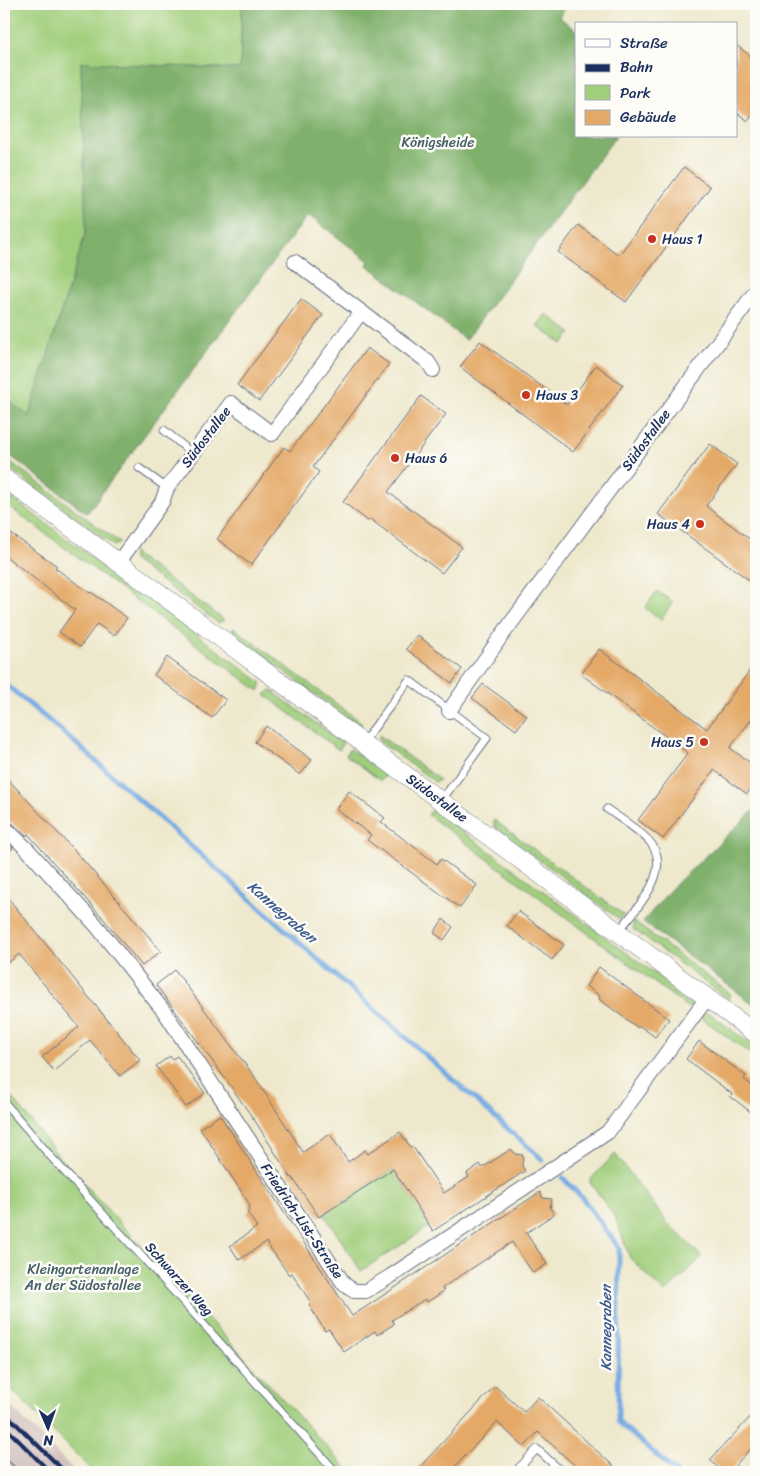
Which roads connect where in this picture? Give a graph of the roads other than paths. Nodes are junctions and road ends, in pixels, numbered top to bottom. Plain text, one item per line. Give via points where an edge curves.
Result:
1 (294, 262) dead end
2 (756, 291) edge
3 (362, 312) junction
4 (433, 370) dead end
5 (164, 430) dead end
6 (194, 454) junction
7 (139, 468) dead end
8 (4, 478) edge
9 (167, 488) junction
10 (118, 563) junction
11 (449, 711) junction
12 (363, 743) junction
13 (441, 801) junction
14 (607, 809) dead end
15 (4, 827) edge
16 (618, 932) junction
17 (707, 998) junction
18 (756, 1034) edge
19 (4, 1102) edge
20 (336, 1472) edge
21 (515, 1472) edge
22 (562, 1472) edge

1 - 3 street
2 - 11 street, Südostallee
3 - 4 street via 428,362
3 - 6 street, Südostallee via 272,434 231,403
5 - 6 lane
6 - 9 street, Südostallee
7 - 9 lane
8 - 10 street, Südostallee
9 - 10 street, Südostallee via 162,502
10 - 12 street, Südostallee
11 - 12 lane via 409,680
11 - 13 lane via 488,738
12 - 13 street, Südostallee
13 - 16 street, Südostallee
14 - 16 lane via 651,842 659,868 655,879
15 - 17 street, Friedrich-List-Straße via 96,925 166,1014 310,1235 344,1284 354,1291 366,1290 384,1279 608,1132
16 - 17 street, Südostallee
17 - 18 street, Südostallee
19 - 20 lane, Schwarzer Weg
21 - 22 lane via 537,1449

